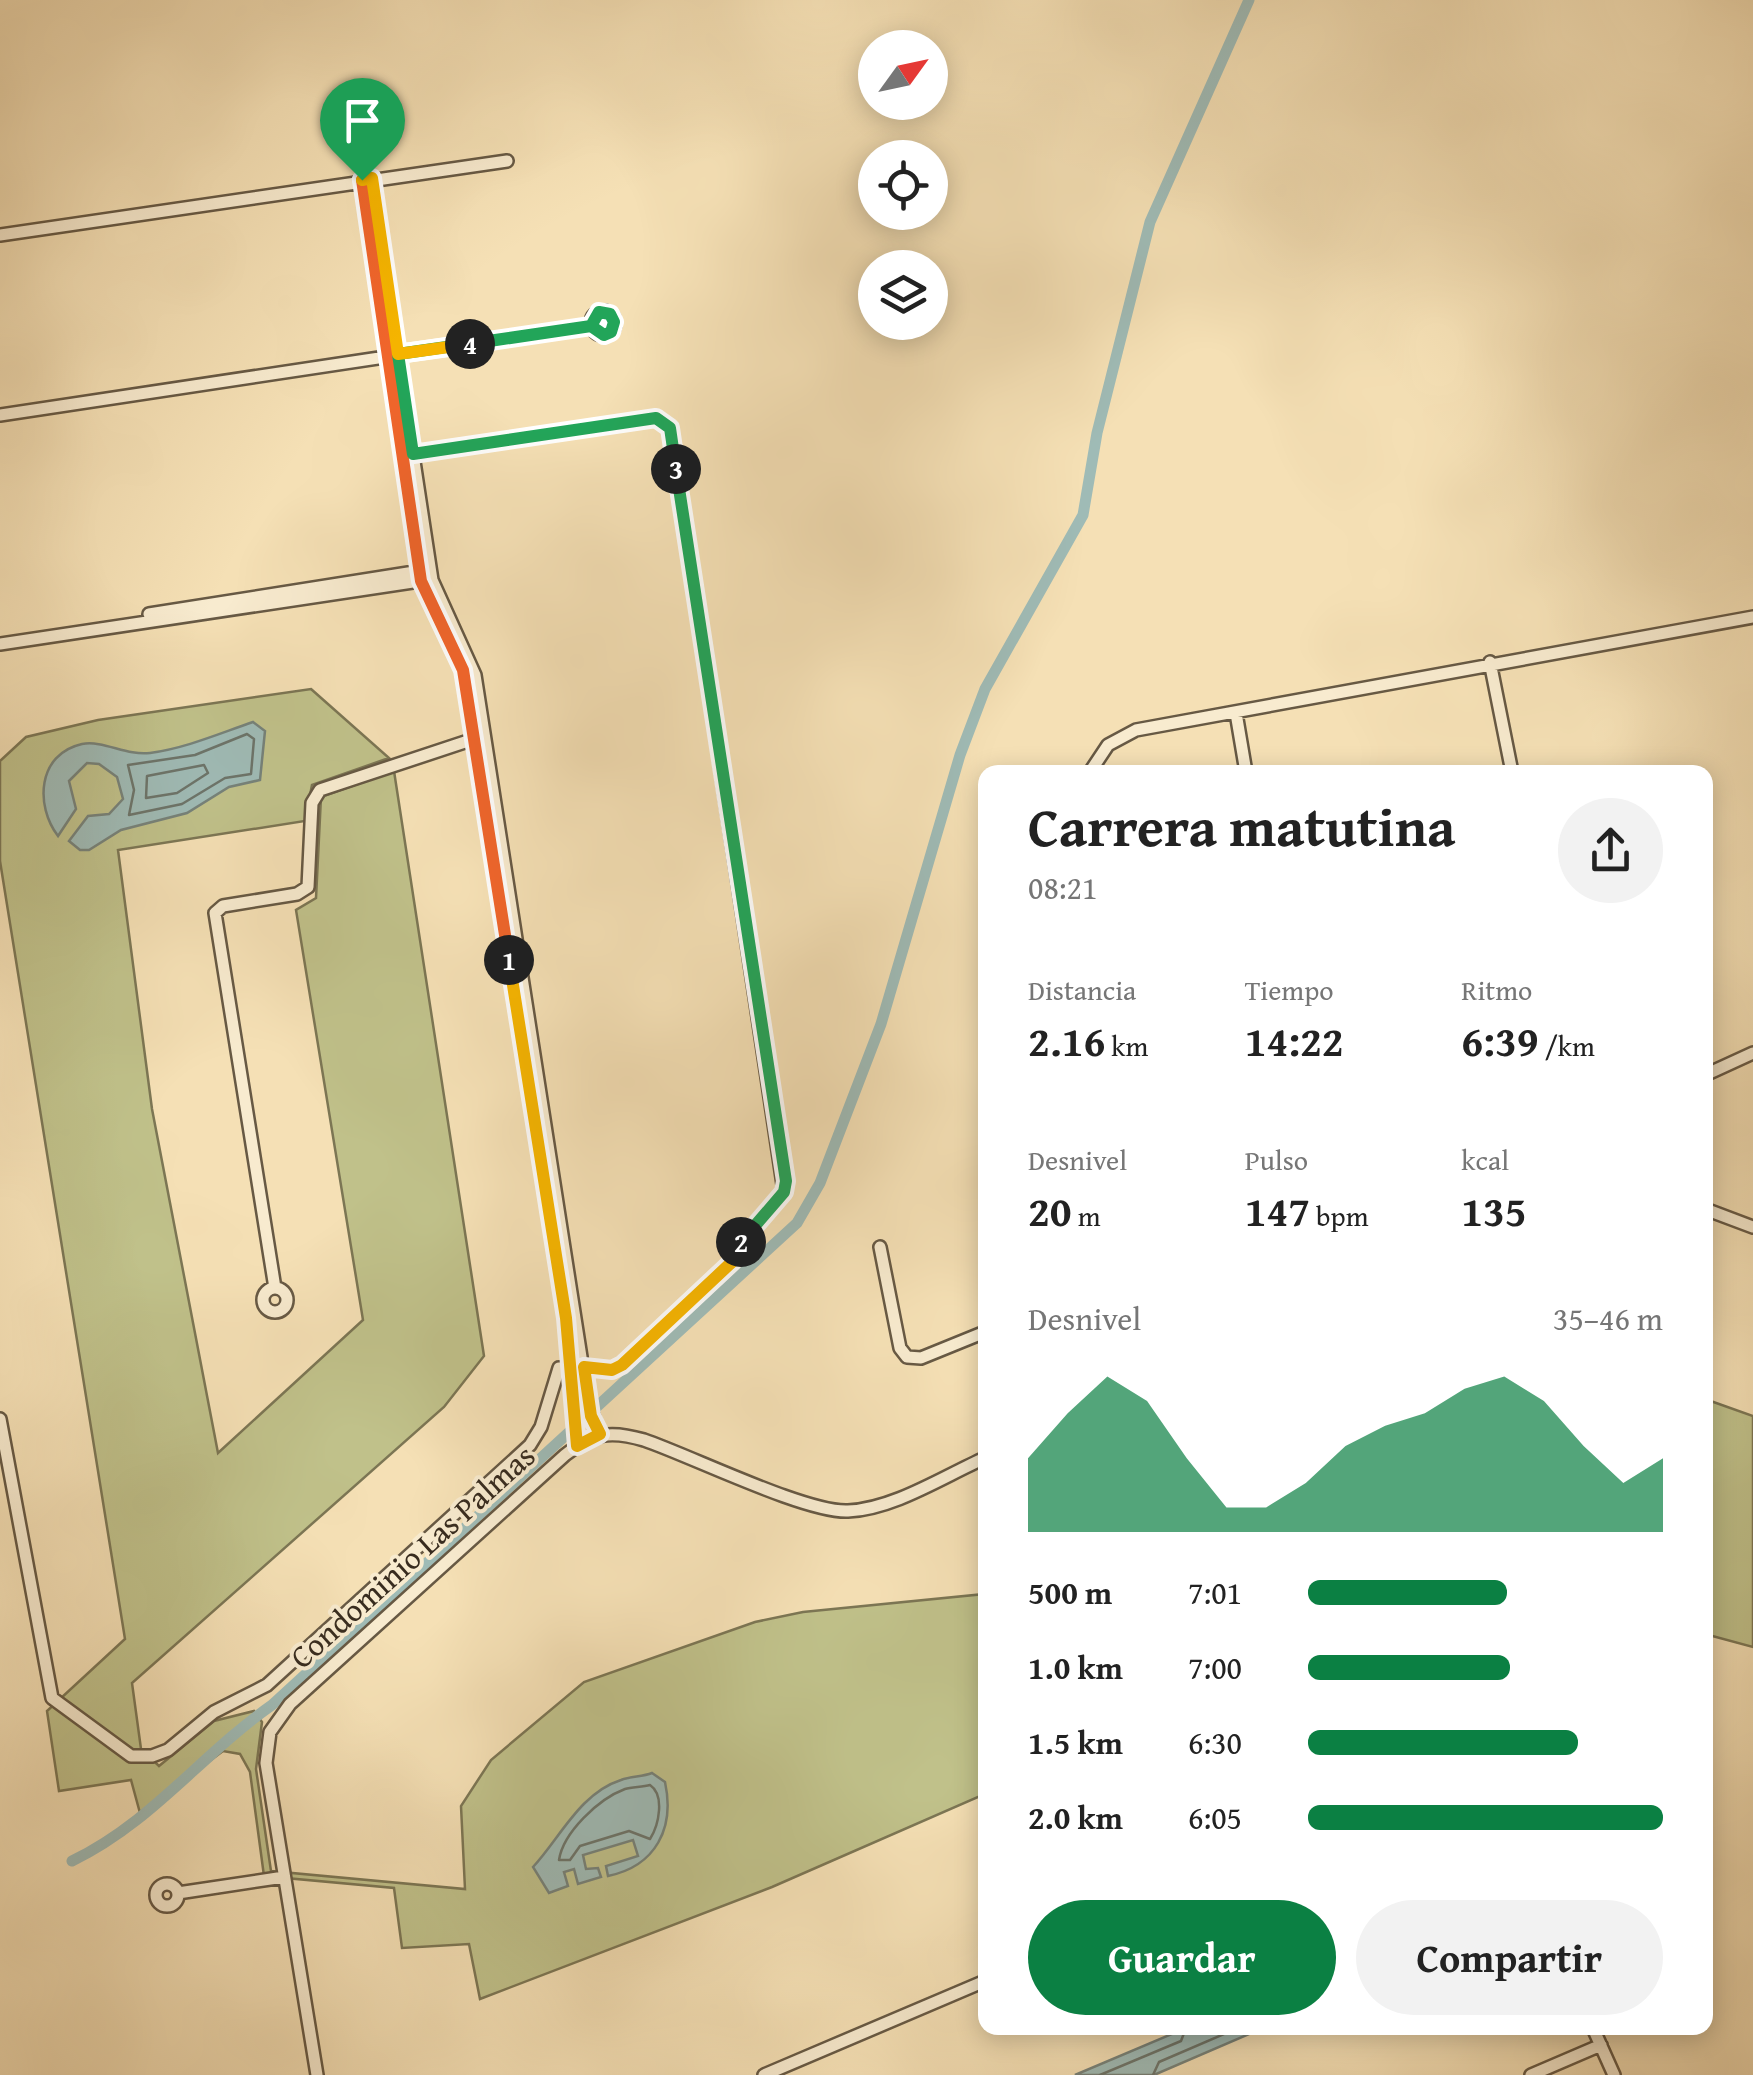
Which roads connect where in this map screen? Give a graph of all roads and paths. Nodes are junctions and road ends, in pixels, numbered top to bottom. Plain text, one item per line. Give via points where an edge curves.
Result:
1 (507, 161) dead end
2 (367, 179) junction
3 (0, 235) edge
4 (591, 326) dead end
5 (392, 355) junction
6 (0, 415) edge
7 (408, 454) junction
8 (426, 575) junction
9 (1753, 617) edge
10 (0, 640) edge
11 (1490, 662) junction
12 (1236, 713) junction
13 (479, 738) junction
14 (1094, 765) edge
15 (1245, 765) edge
16 (1511, 765) edge
17 (1753, 1052) edge
18 (1713, 1071) edge
19 (1713, 1212) edge
20 (1753, 1227) edge
21 (880, 1248) dead end
22 (275, 1288) dead end
23 (978, 1335) edge
24 (567, 1366) junction
25 (584, 1367) junction
26 (0, 1419) edge
27 (600, 1434) junction
28 (577, 1446) junction
29 (978, 1461) edge
30 (284, 1878) junction
31 (178, 1893) dead end
32 (978, 1984) edge
33 (1596, 2035) edge
34 (1601, 2045) junction
35 (317, 2075) edge
36 (764, 2075) edge
37 (1531, 2075) edge
38 (1614, 2075) edge

1 - 2 street
2 - 3 street
2 - 5 street
4 - 5 street
5 - 6 street
5 - 7 street
7 - 8 street
7 - 25 street via 644,419 660,419 670,428 786,1181 733,1261 622,1365
8 - 10 street
8 - 13 street via 463,670
9 - 11 street
11 - 12 street
11 - 16 street
12 - 14 street via 1128,732
12 - 15 street
13 - 22 street via 320,790 312,803 308,887 215,913
13 - 24 street via 566,1318
13 - 25 street
17 - 18 street
19 - 20 street
21 - 23 street via 907,1357 921,1358
24 - 25 street
24 - 26 street via 555,1373 530,1445 267,1685 214,1712 168,1750 144,1757 118,1749 51,1694
24 - 28 street
25 - 27 street
27 - 28 street, Condominio Las Palmas
27 - 29 street via 644,1440 847,1511
28 - 30 street, Condominio Las Palmas via 277,1719 266,1763
30 - 31 street
30 - 35 street, Condominio Las Palmas
32 - 36 street
33 - 34 street
34 - 37 street
34 - 38 street

